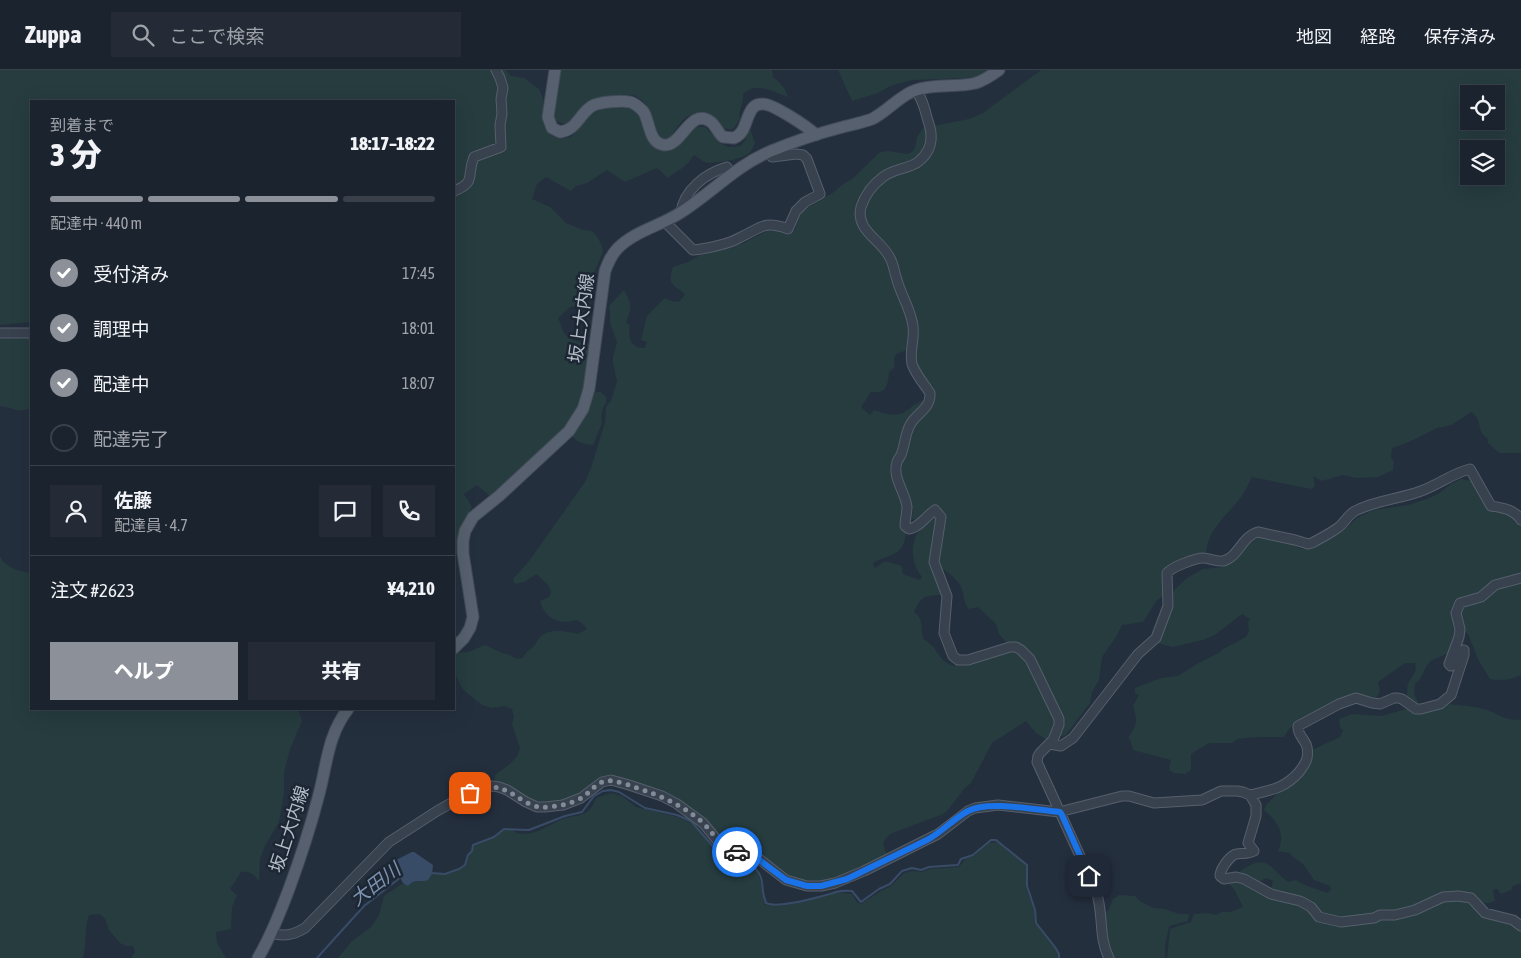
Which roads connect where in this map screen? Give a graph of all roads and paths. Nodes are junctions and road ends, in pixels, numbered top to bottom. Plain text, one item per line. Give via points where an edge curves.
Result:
1 (496, 70) edge
2 (555, 70) edge
3 (999, 70) edge
4 (915, 90) junction
5 (816, 135) junction
6 (768, 152) junction
7 (727, 168) dead end
8 (455, 191) edge
9 (681, 212) junction
10 (665, 222) junction
11 (0, 333) edge
12 (30, 333) edge
13 (1521, 520) edge
14 (1521, 578) edge
15 (455, 647) edge
16 (347, 710) edge
17 (1049, 744) junction
18 (1250, 795) junction
19 (1060, 812) junction
20 (1521, 926) edge
21 (272, 933) junction
22 (258, 958) edge
23 (1109, 958) edge

1 - 8 street via 503,88 501,147 474,157 470,181 464,188
2 - 5 main road via 548,117 552,128 560,132 571,129 593,106 629,102 644,112 654,139 665,145 676,140 690,124 703,119 711,122 723,137 734,138 742,132 758,104 771,106
3 - 4 main road, 坂上大内線 via 977,82
4 - 5 main road, 坂上大内線 via 872,119
4 - 17 street via 932,135 928,150 918,162 883,177 869,190 861,210 862,224 890,257 913,326 913,367 930,393 928,405 908,428 897,462 896,478 907,508 904,518 909,529 916,528 935,510 941,517 934,562 947,596 944,632 953,656 958,660 968,660 1010,647 1026,654 1058,718 1059,725
5 - 6 main road, 坂上大内線
6 - 9 main road, 坂上大内線 via 744,164
6 - 10 street via 772,157 796,154 807,159 820,194 796,211 788,229 776,225 762,226 739,239 693,250
7 - 9 street via 700,181 682,202
9 - 10 main road, 坂上大内線
10 - 15 main road, 坂上大内線 via 628,239 609,261 602,283 588,389 583,409 569,431 473,517 465,531 463,553 473,617 464,638
11 - 12 street
13 - 17 street via 1505,508 1491,506 1470,469 1420,492 1357,510 1340,526 1308,544 1258,532 1248,537 1226,560 1200,558 1174,568 1167,573 1168,606 1156,638 1138,654 1073,738 1061,746
14 - 18 street via 1495,585 1481,597 1459,604 1456,613 1459,637 1449,664 1453,664 1463,650 1464,655 1446,701 1421,710 1398,698 1380,704 1356,698 1339,704 1298,726 1308,754 1306,763 1291,781
16 - 21 main road, 坂上大内線 via 332,735 307,836
17 - 19 street via 1037,762
18 - 19 street via 1237,790 1221,791 1202,800 1154,803 1122,796
18 - 20 street via 1256,806 1256,816 1248,843 1254,851 1233,854 1220,871 1224,879 1244,879 1271,894 1300,901 1320,917 1340,922 1395,915 1443,897 1458,896 1471,898 1485,913 1513,920
19 - 21 street via 998,805 976,808 938,834 864,871 835,883 807,886 786,880 754,856 726,850 704,823 677,804 629,785 611,780 602,782 581,798 554,807 537,807 507,790 492,786 478,789 437,810 389,842 305,928 288,936
19 - 23 street via 1099,900 1104,944
21 - 22 main road, 坂上大内線

